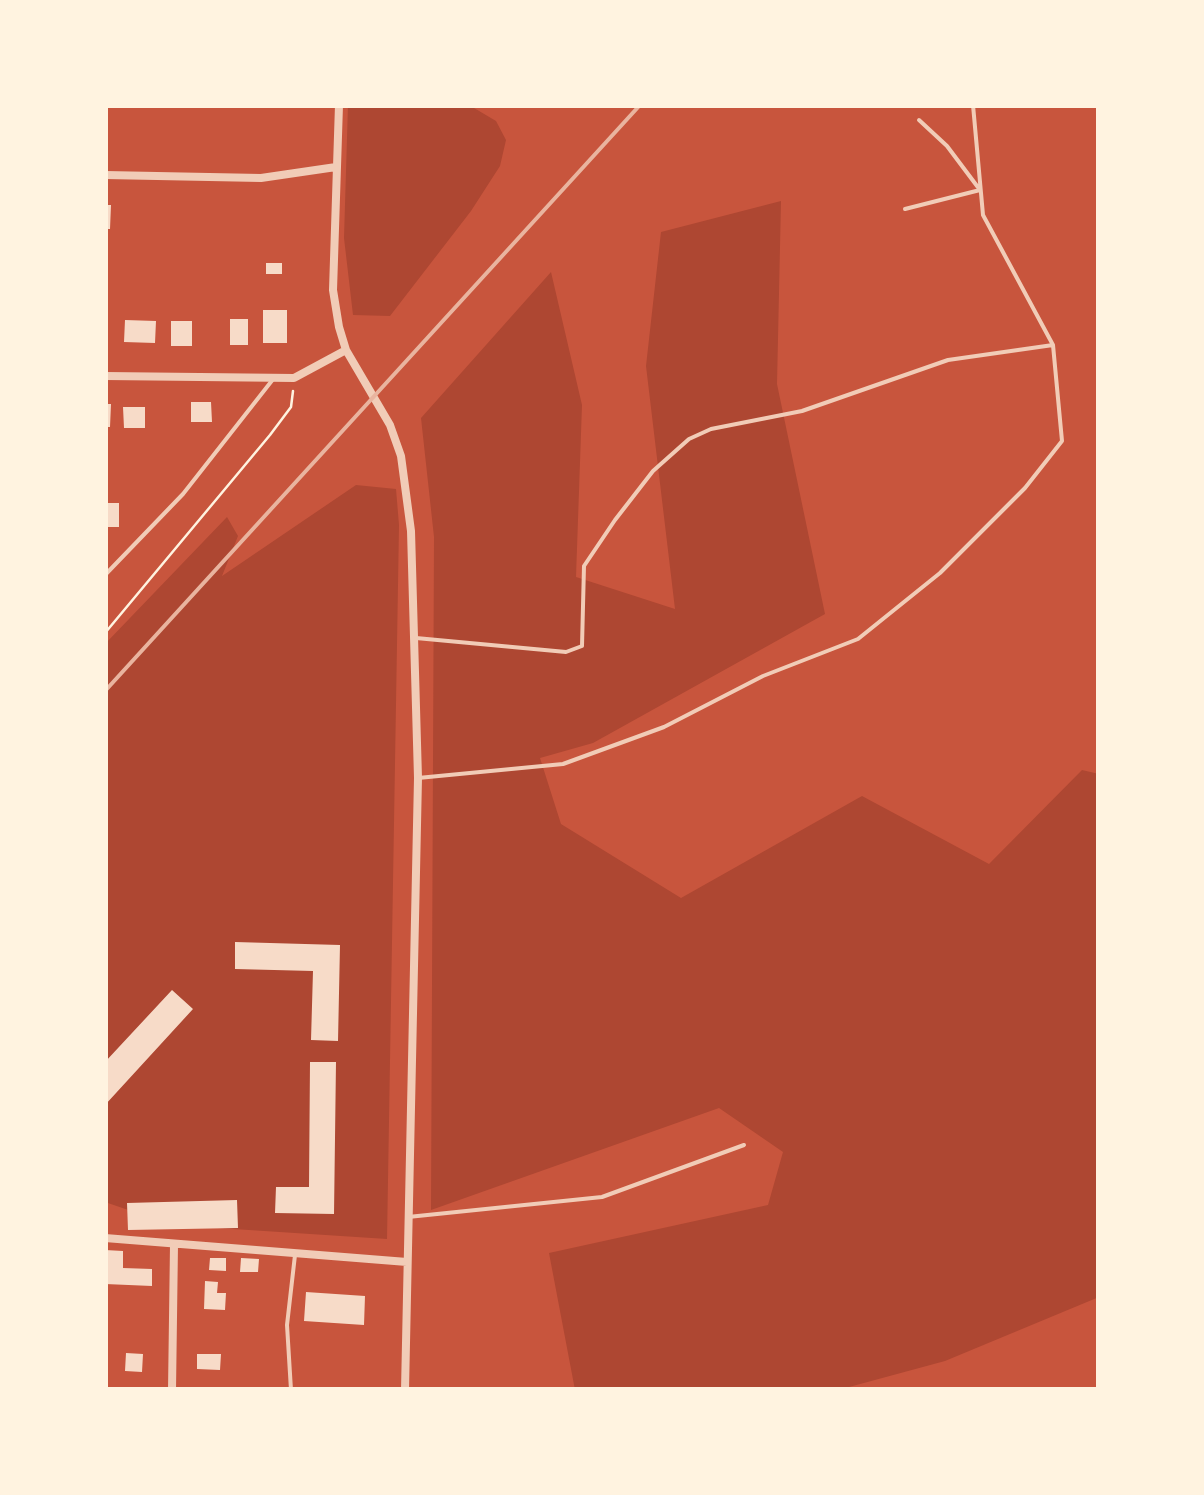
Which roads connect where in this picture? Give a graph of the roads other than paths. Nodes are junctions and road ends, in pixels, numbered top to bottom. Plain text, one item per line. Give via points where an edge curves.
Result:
1 (339, 105) edge
2 (972, 105) edge
3 (919, 120) dead end
4 (336, 167) junction
5 (105, 175) edge
6 (980, 190) junction
7 (905, 209) dead end
8 (1053, 345) junction
9 (346, 350) junction
10 (105, 376) edge
11 (274, 378) junction
12 (105, 575) edge
13 (416, 638) junction
14 (418, 778) junction
15 (744, 1145) dead end
16 (408, 1217) junction
17 (105, 1238) edge
18 (174, 1245) junction
19 (296, 1254) junction
20 (408, 1262) junction
21 (172, 1390) edge
22 (291, 1390) edge
23 (405, 1390) edge

1 - 4 street
2 - 6 lane
3 - 6 lane
4 - 5 street via 262,178
4 - 9 street via 333,290
6 - 7 lane
6 - 8 lane via 983,216
8 - 13 lane via 948,360 802,411 689,438 653,470 584,566 582,646 566,652
8 - 14 lane via 1062,441 1026,488 940,573 858,639 762,676 664,727 563,764
9 - 11 street via 294,378
9 - 13 street via 401,456
10 - 11 street
11 - 12 lane via 183,494
13 - 14 street
14 - 16 street
15 - 16 lane via 602,1198
16 - 20 street
17 - 18 street
18 - 19 street
18 - 21 street
19 - 20 street
19 - 22 lane via 287,1325
20 - 23 street

